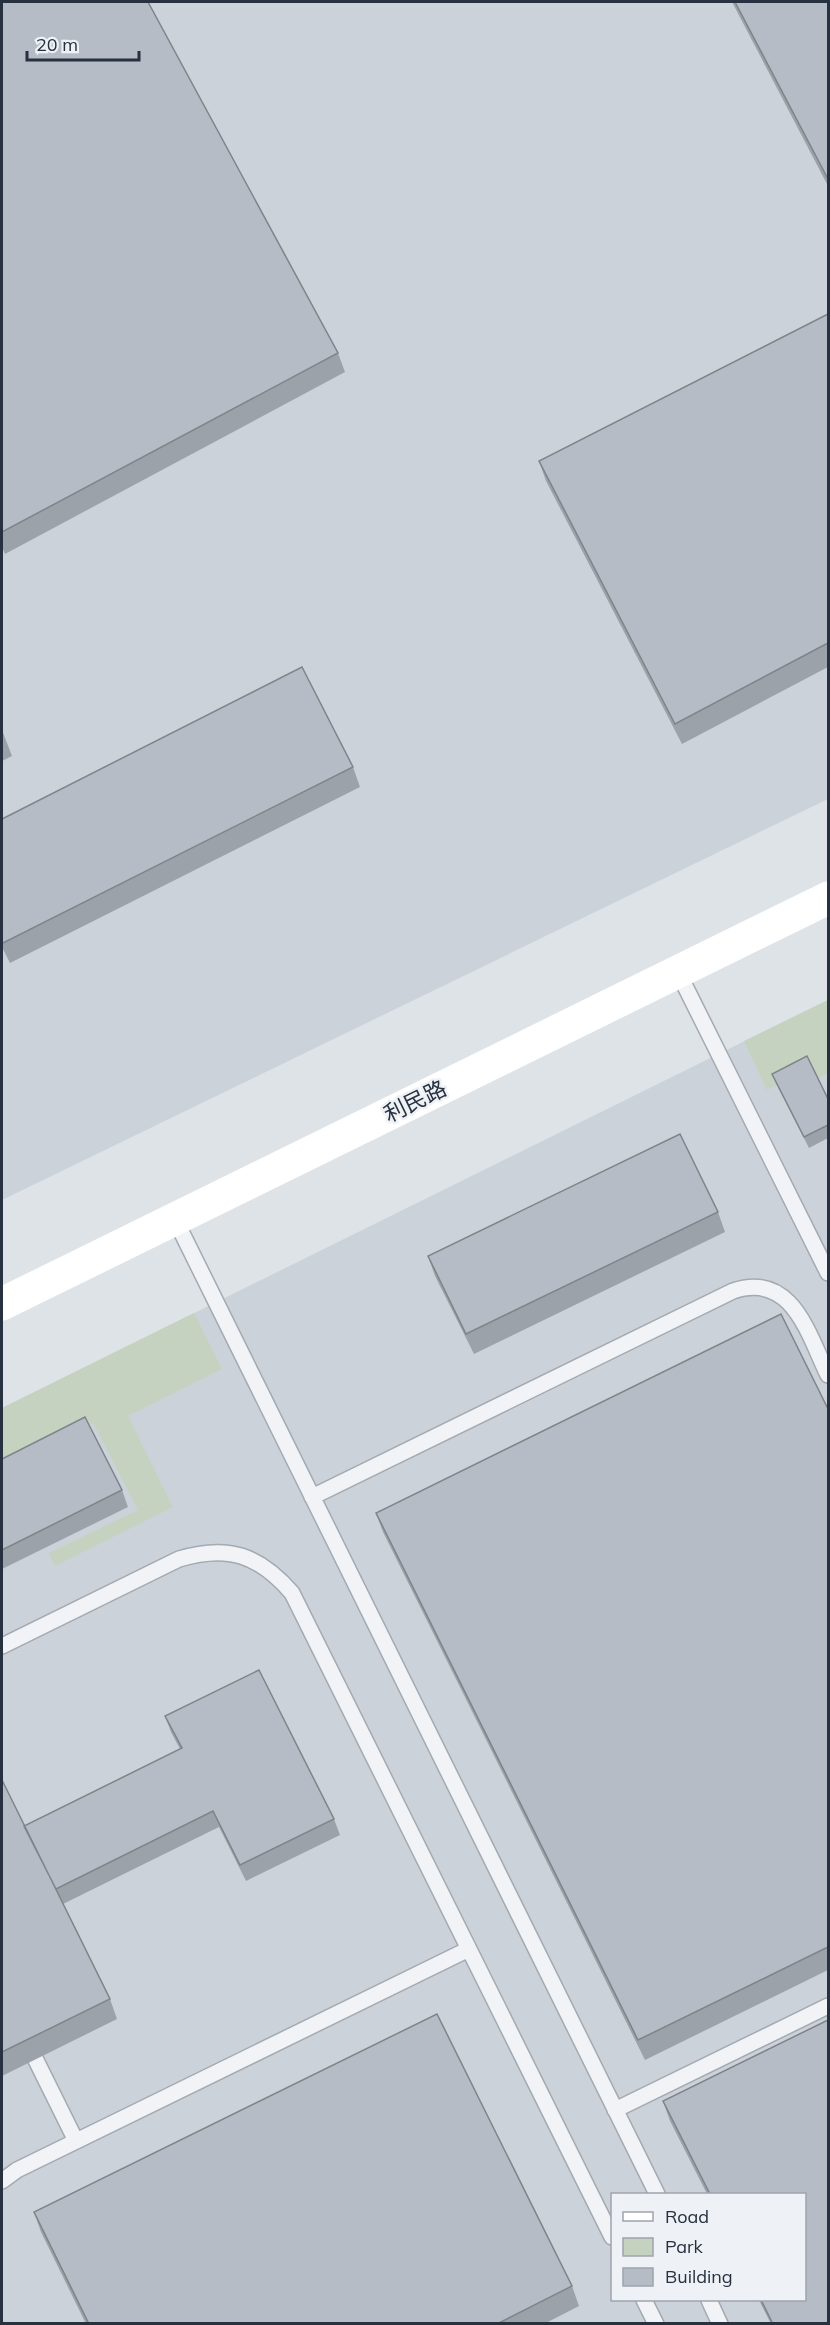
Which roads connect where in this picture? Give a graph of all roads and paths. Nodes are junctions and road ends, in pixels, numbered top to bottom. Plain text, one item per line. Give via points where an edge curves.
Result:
1 (828, 898) edge
2 (678, 972) junction
3 (175, 1219) junction
4 (828, 1273) edge
5 (2, 1304) edge
6 (828, 1375) edge
7 (312, 1497) junction
8 (5, 1643) edge
9 (469, 1949) junction
10 (828, 2006) edge
11 (21, 2031) edge
12 (615, 2110) junction
13 (76, 2141) junction
14 (2, 2181) edge
15 (656, 2193) edge
16 (611, 2235) edge
17 (644, 2301) edge
18 (709, 2301) edge
19 (656, 2324) edge
20 (720, 2324) edge

1 - 2 main road, 利民路
2 - 3 main road, 利民路
2 - 4 lane
3 - 5 main road, 利民路
3 - 7 lane
6 - 7 lane via 786,1297 759,1286 746,1286
7 - 12 lane
8 - 9 lane via 187,1556 224,1552 262,1564 292,1593
9 - 13 lane
9 - 16 lane
10 - 12 lane
11 - 13 lane
12 - 15 lane
13 - 14 lane
17 - 19 lane
18 - 20 lane

